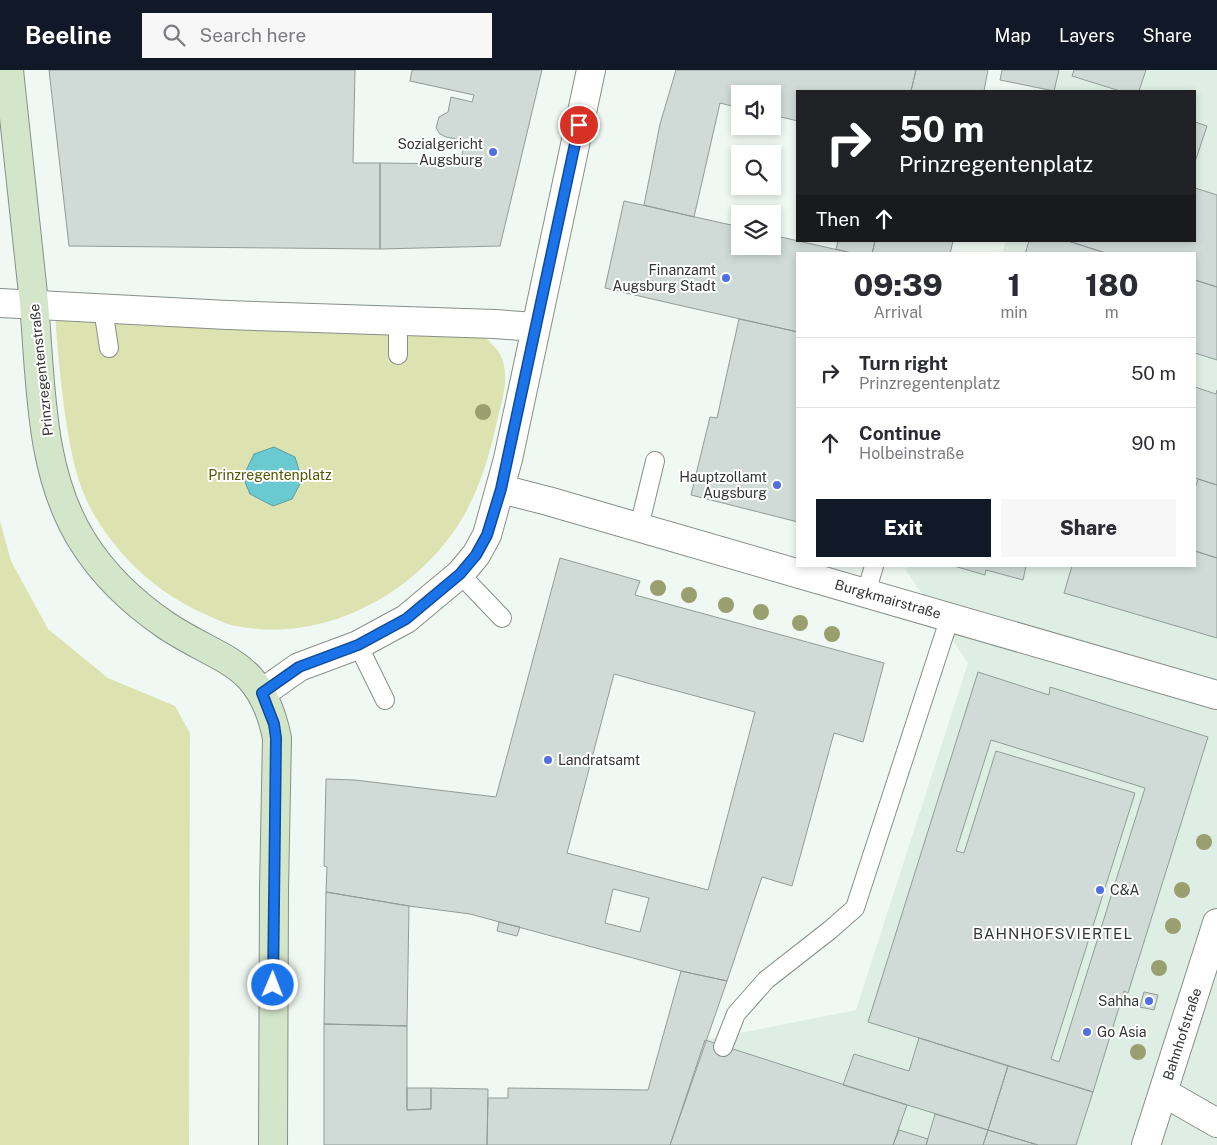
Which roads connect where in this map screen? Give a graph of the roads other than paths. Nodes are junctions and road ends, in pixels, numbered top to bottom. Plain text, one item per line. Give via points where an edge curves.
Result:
1 (9, 70) edge
2 (591, 70) edge
3 (0, 303) edge
4 (34, 304) junction
5 (103, 309) junction
6 (398, 320) junction
7 (536, 327) junction
8 (109, 348) dead end
9 (398, 355) dead end
10 (655, 461) dead end
11 (501, 489) junction
12 (639, 527) junction
13 (874, 567) edge
14 (460, 574) junction
15 (866, 593) junction
16 (950, 617) junction
17 (502, 618) dead end
18 (358, 645) junction
19 (262, 693) junction
20 (1217, 695) edge
21 (385, 700) dead end
22 (1217, 923) edge
23 (723, 1047) dead end
24 (1163, 1092) junction
25 (1217, 1123) edge
26 (273, 1145) edge
27 (1146, 1145) edge

1 - 4 street, Prinzregentenstraße
2 - 7 street
3 - 4 street
4 - 5 street
4 - 19 street, Prinzregentenstraße via 43,415 57,486 83,543 123,593 167,626 234,663
5 - 6 street
5 - 8 lane
6 - 7 street
6 - 9 lane
7 - 11 street
10 - 12 lane
11 - 12 street, Burgkmairstraße
11 - 14 street via 487,535
12 - 15 street, Burgkmairstraße
13 - 15 lane
14 - 17 lane
14 - 18 street via 406,619
15 - 16 street, Burgkmairstraße
16 - 20 street, Burgkmairstraße
16 - 23 lane via 856,908 766,980 736,1014
18 - 19 street via 299,667
18 - 21 lane
19 - 26 street, Prinzregentenstraße via 276,738
22 - 24 street, Bahnhofstraße
24 - 25 street
24 - 27 street, Bahnhofstraße

